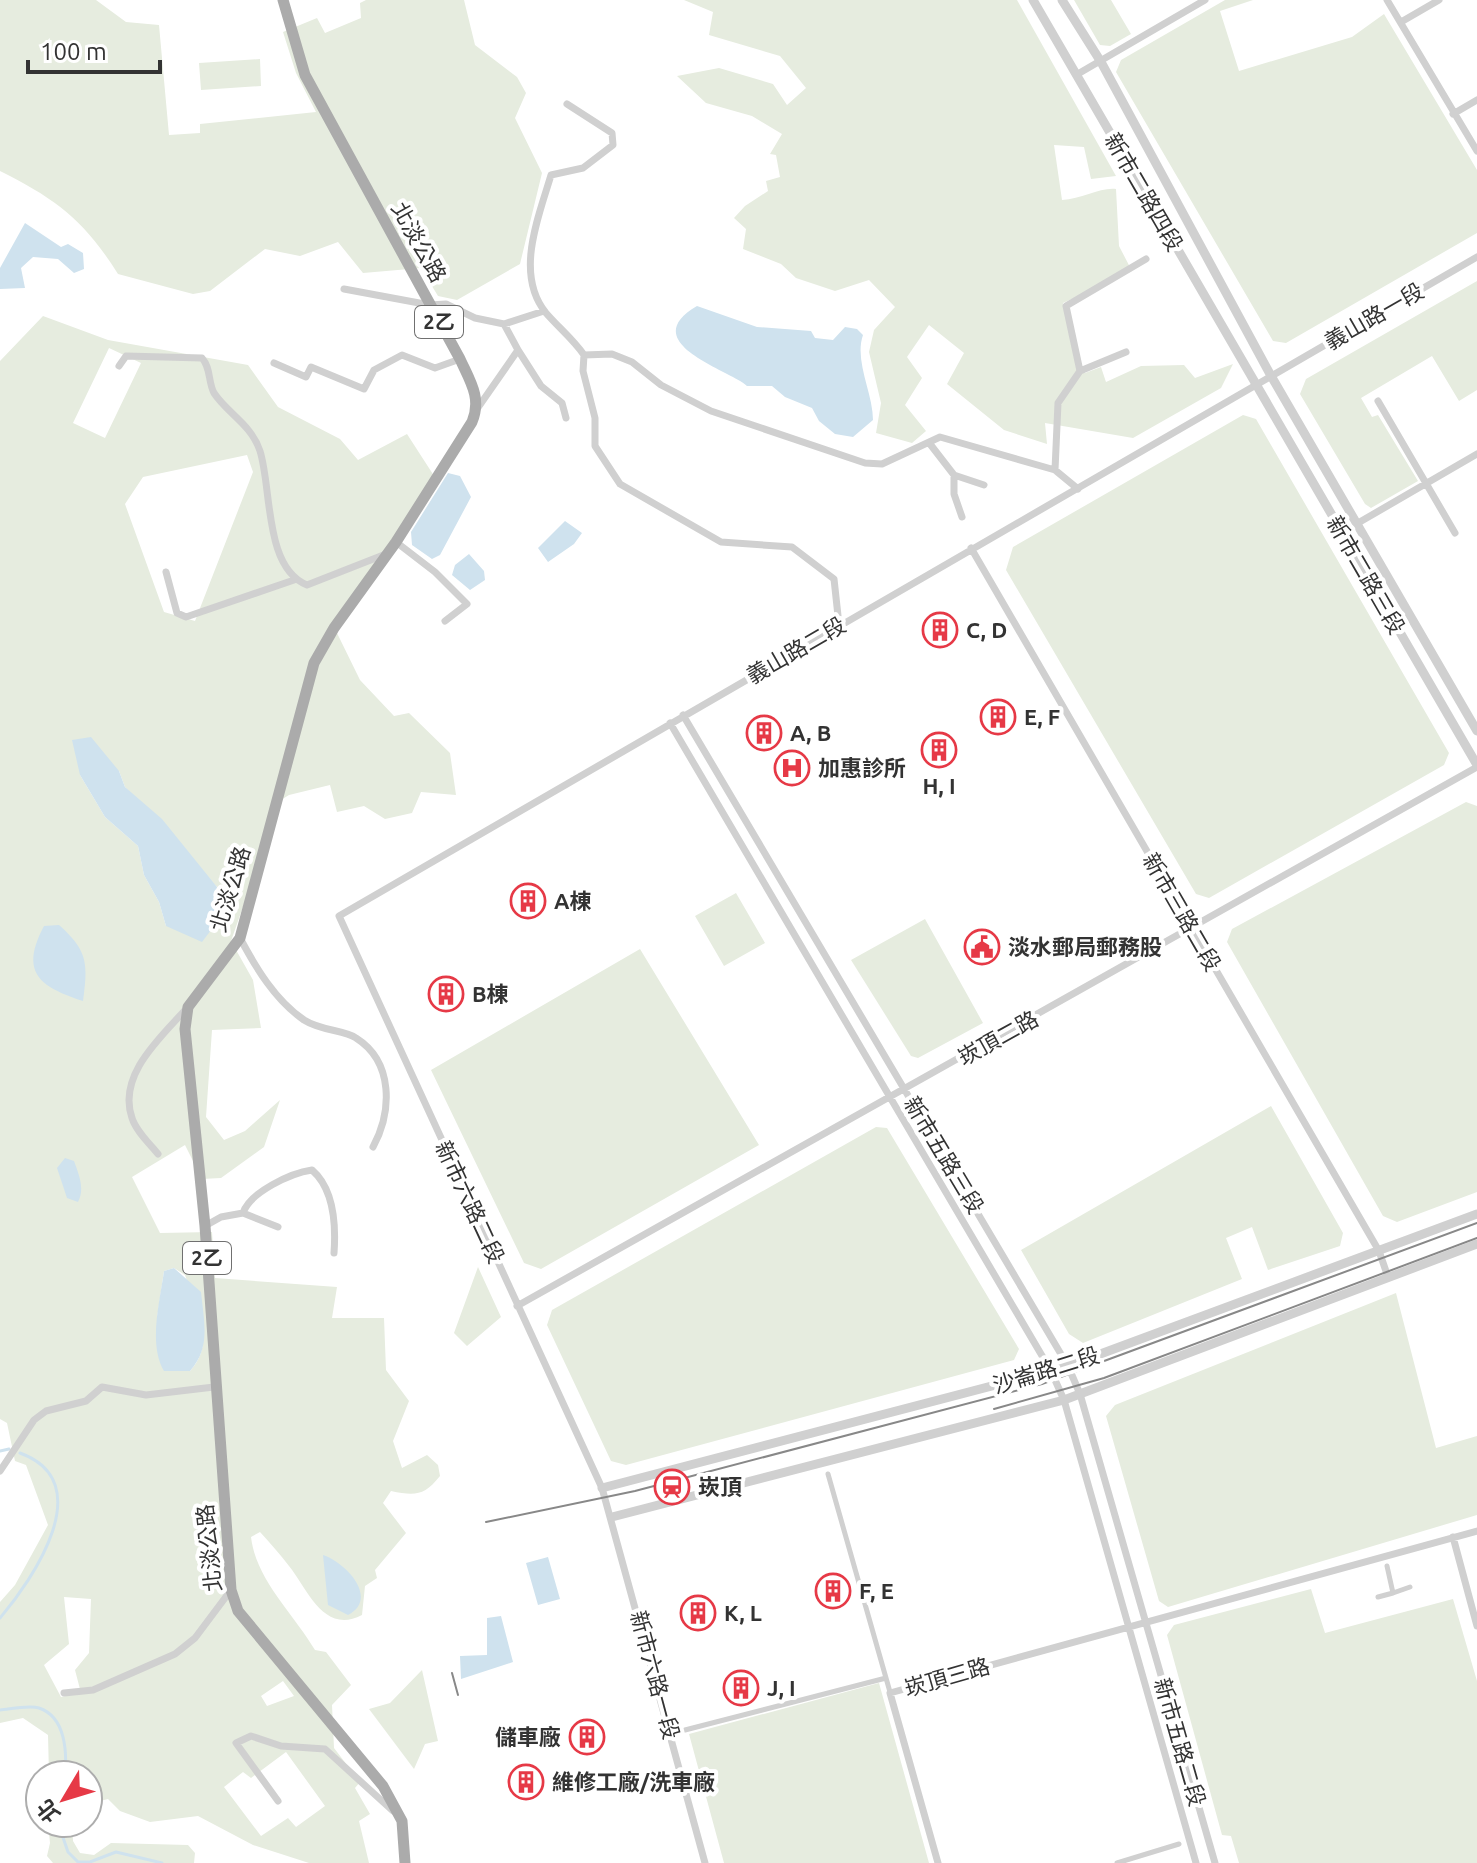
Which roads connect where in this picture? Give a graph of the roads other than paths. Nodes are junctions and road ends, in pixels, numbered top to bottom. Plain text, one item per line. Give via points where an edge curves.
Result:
1 (283, 0) edge
2 (1033, 0) edge
3 (1062, 0) edge
4 (1205, 0) edge
5 (1387, 0) edge
6 (1439, 0) edge
7 (1401, 22) junction
8 (1101, 62) junction
9 (1076, 75) junction
10 (1477, 100) edge
11 (567, 104) dead end
12 (1453, 114) junction
13 (1477, 151) edge
14 (1477, 257) edge
15 (1146, 259) dead end
16 (344, 289) dead end
17 (430, 305) junction
18 (544, 311) junction
19 (504, 324) junction
20 (518, 350) junction
21 (1126, 352) dead end
22 (584, 355) junction
23 (460, 359) junction
24 (274, 363) dead end
25 (119, 366) dead end
26 (1080, 371) junction
27 (1270, 374) junction
28 (1255, 384) junction
29 (1378, 401) dead end
30 (477, 409) junction
31 (566, 418) dead end
32 (930, 444) junction
33 (1477, 454) edge
34 (1055, 470) junction
35 (954, 475) junction
36 (1425, 484) junction
37 (984, 485) dead end
38 (1078, 489) junction
39 (962, 517) dead end
40 (1358, 523) junction
41 (1455, 533) dead end
42 (396, 542) junction
43 (971, 548) junction
44 (388, 553) junction
45 (166, 572) dead end
46 (294, 580) junction
47 (445, 621) dead end
48 (839, 625) junction
49 (683, 715) junction
50 (670, 723) junction
51 (1477, 731) edge
52 (1477, 766) edge
53 (339, 916) joint
54 (1192, 929) junction
55 (240, 938) junction
56 (188, 1007) junction
57 (905, 1089) junction
58 (890, 1098) junction
59 (373, 1147) dead end
60 (158, 1154) dead end
61 (243, 1213) junction
62 (1477, 1214) edge
63 (205, 1226) junction
64 (278, 1227) dead end
65 (1477, 1244) edge
66 (1379, 1251) junction
67 (334, 1253) dead end
68 (1388, 1277) junction
69 (517, 1306) junction
70 (1068, 1366) junction
71 (1051, 1371) junction
72 (214, 1387) junction
73 (1080, 1394) junction
74 (1064, 1400) junction
75 (0, 1471) edge
76 (828, 1474) dead end
77 (602, 1488) junction
78 (612, 1517) junction
79 (1477, 1531) edge
80 (1453, 1537) junction
81 (1387, 1566) dead end
82 (1410, 1587) dead end
83 (231, 1590) junction
84 (1393, 1593) junction
85 (1378, 1597) dead end
86 (1146, 1621) junction
87 (1477, 1626) edge
88 (1128, 1627) junction
89 (886, 1678) junction
90 (64, 1693) dead end
91 (890, 1693) junction
92 (685, 1730) dead end
93 (278, 1801) dead end
94 (402, 1821) junction
95 (1179, 1844) dead end
96 (405, 1863) edge
97 (705, 1863) edge
98 (938, 1863) edge
99 (1117, 1863) edge
100 (1196, 1863) edge
101 (1215, 1863) edge

1 - 17 main road, 北淡公路 / 2乙 via 305,75
2 - 9 street, 新市二路四段
3 - 8 street, 新市二路四段
4 - 8 street
5 - 7 street
6 - 7 street
7 - 12 street
8 - 9 street
8 - 27 street, 新市二路四段
9 - 28 street, 新市二路四段
10 - 12 street
11 - 18 street via 612,133 613,145 583,168 551,175 531,247 531,270
12 - 13 street
14 - 27 street, 義山路一段
15 - 26 street via 1066,306
16 - 17 street
17 - 19 street via 446,304
17 - 23 main road, 北淡公路 / 2乙
18 - 19 street
18 - 22 street
19 - 20 street
20 - 30 street
20 - 31 street via 541,386 562,403
21 - 26 street
22 - 32 street via 612,354 711,411 865,463 882,464
22 - 48 street via 595,446 614,478 721,542 792,547 834,579
23 - 24 street via 435,368 402,355 374,370 364,389 311,367 306,377
23 - 30 main road, 北淡公路 / 2乙
25 - 46 street via 126,356 202,358 208,364 214,392 239,415 259,449 273,529
26 - 34 street via 1058,403
27 - 28 street, 義山路一段
27 - 40 street, 新市二路三段
28 - 38 street, 義山路二段
28 - 52 street, 新市二路三段
29 - 36 street
30 - 42 main road, 北淡公路
32 - 34 street via 940,437
32 - 35 street
33 - 36 street
34 - 38 street
35 - 37 street
35 - 39 street
36 - 40 street
36 - 41 street
38 - 43 street, 義山路二段
40 - 51 street, 新市二路三段
42 - 44 main road, 北淡公路
42 - 47 street via 467,604
43 - 48 street, 義山路二段
43 - 54 street, 新市三路二段
44 - 46 street via 307,585
44 - 55 main road, 北淡公路 via 314,663
45 - 46 street via 177,613 186,617
48 - 49 street, 義山路二段
49 - 50 street, 義山路二段
49 - 57 street, 新市五路三段
50 - 53 street, 義山路二段
50 - 58 street, 新市五路三段
52 - 54 street, 崁頂二路
53 - 69 street, 新市六路二段
54 - 57 street, 崁頂二路
54 - 66 street, 新市三路二段
55 - 56 main road, 北淡公路
55 - 59 street via 260,975 305,1020 330,1033 355,1036 381,1062 387,1117
56 - 60 street via 140,1060 129,1105 133,1121
56 - 63 main road, 北淡公路 / 2乙 via 185,1029
57 - 58 street, 崁頂二路
57 - 70 street, 新市五路三段
58 - 69 street, 崁頂二路
58 - 71 street, 新市五路三段
61 - 63 street
61 - 64 street
61 - 67 street via 246,1205 285,1179 312,1170 330,1198
62 - 66 street, 沙崙路二段
63 - 72 main road, 北淡公路 / 2乙
65 - 68 street, 沙崙路二段
66 - 68 street, 新市三路二段
66 - 70 street, 沙崙路二段
68 - 73 street, 沙崙路二段
69 - 77 street, 新市六路二段
70 - 71 street, 沙崙路二段
70 - 73 street, 新市五路三段
71 - 74 street, 新市五路三段
71 - 77 street, 沙崙路二段
72 - 75 street via 146,1395 102,1387 86,1401 46,1411 34,1420
72 - 83 main road, 北淡公路 / 2乙
73 - 74 street, 沙崙路二段
73 - 86 street, 新市五路三段
74 - 78 street, 沙崙路二段
74 - 88 street, 新市五路三段
76 - 89 street
77 - 78 street, 新市六路一段
78 - 97 street, 新市六路一段
79 - 80 street
80 - 86 street
80 - 87 street
81 - 84 street
82 - 84 street
83 - 90 street via 195,1638 175,1654 93,1690
83 - 94 main road, 北淡公路 / 2乙 via 238,1611 383,1786
84 - 85 street
86 - 88 street, 崁頂三路
86 - 101 street, 新市五路二段
88 - 91 street, 崁頂三路
88 - 100 street, 新市五路二段
89 - 91 street
89 - 92 street
91 - 98 street, 崁頂三路
93 - 94 street via 236,1743 251,1736 281,1746 325,1749
94 - 96 main road, 北淡公路 / 2乙
95 - 99 street

